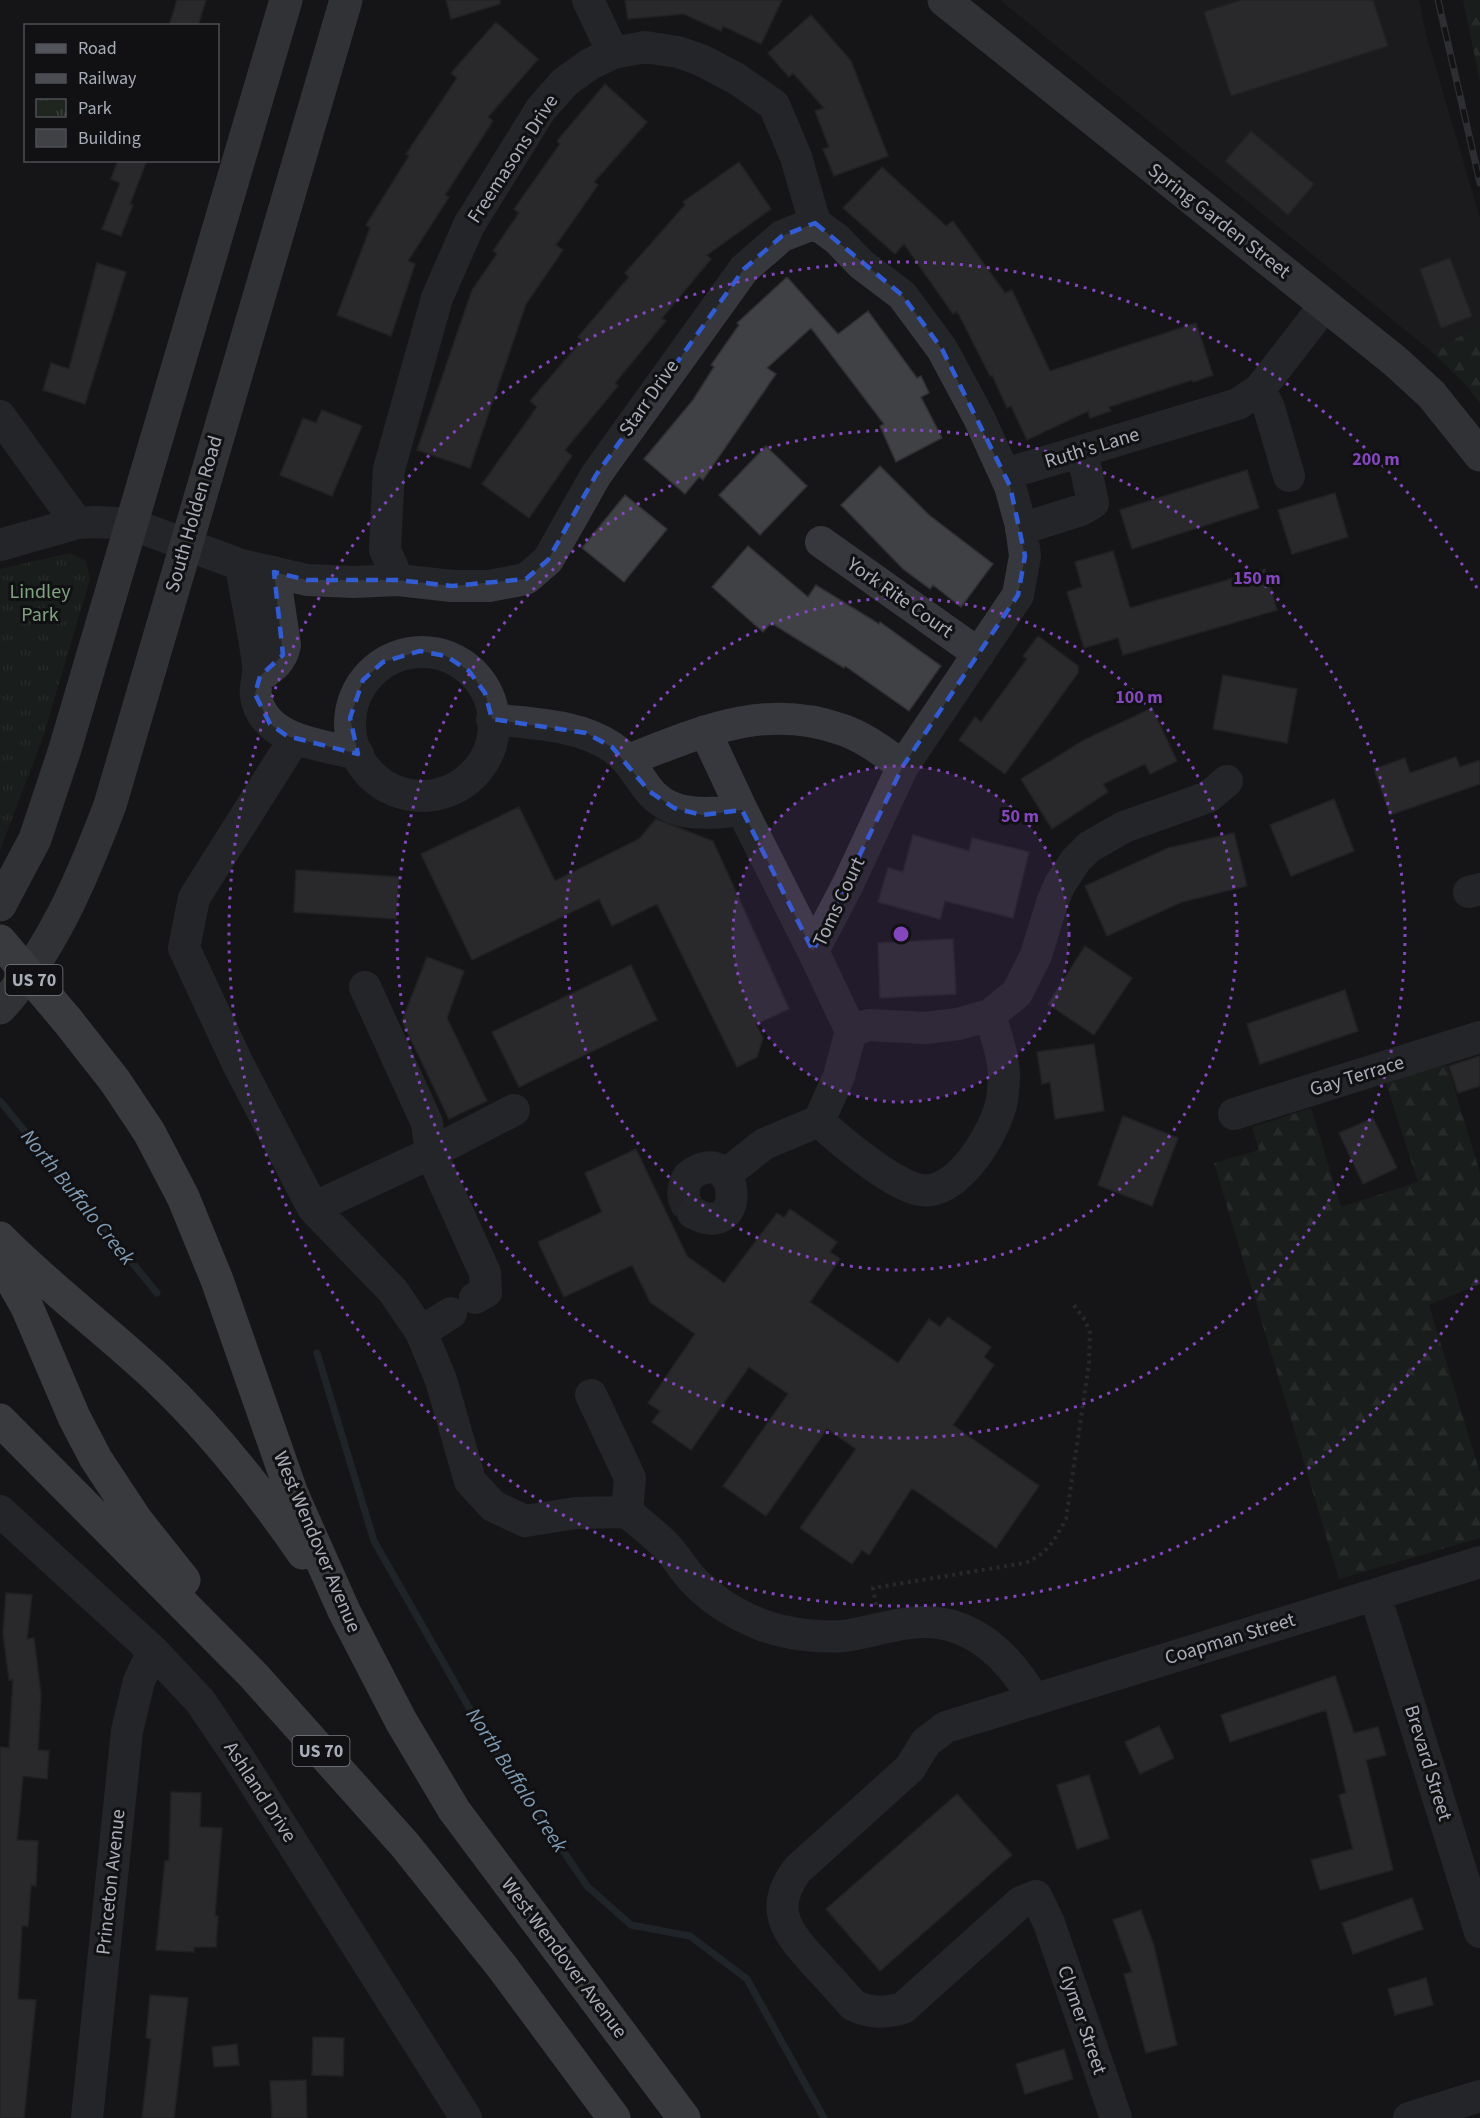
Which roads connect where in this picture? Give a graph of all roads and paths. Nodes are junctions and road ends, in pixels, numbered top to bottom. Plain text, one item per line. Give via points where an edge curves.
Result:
1 (286, 0) edge
2 (346, 0) edge
3 (588, 0) edge
4 (944, 0) edge
5 (614, 53) junction
6 (815, 223) junction
7 (1325, 305) junction
8 (1260, 389) junction
9 (0, 416) edge
10 (1082, 451) junction
11 (1480, 455) edge
12 (1005, 474) junction
13 (1289, 476) dead end
14 (77, 523) junction
15 (130, 524) junction
16 (1021, 529) junction
17 (821, 542) dead end
18 (185, 544) junction
19 (0, 545) edge
20 (241, 565) junction
21 (274, 572) junction
22 (398, 580) junction
23 (979, 654) junction
24 (267, 655) junction
25 (492, 719) junction
26 (705, 731) junction
27 (295, 738) junction
28 (358, 754) junction
29 (628, 760) junction
30 (903, 766) junction
31 (1227, 781) dead end
32 (742, 810) junction
33 (0, 905) edge
34 (0, 941) edge
35 (813, 951) junction
36 (365, 987) dead end
37 (0, 1008) edge
38 (990, 1014) junction
39 (850, 1031) junction
40 (1480, 1037) edge
41 (514, 1110) dead end
42 (1234, 1114) dead end
43 (819, 1121) junction
44 (431, 1153) junction
45 (725, 1175) junction
46 (688, 1177) dead end
47 (313, 1208) junction
48 (693, 1213) dead end
49 (0, 1238) edge
50 (0, 1260) edge
51 (1073, 1304) dead end
52 (421, 1332) junction
53 (591, 1395) dead end
54 (0, 1420) edge
55 (0, 1511) edge
56 (627, 1512) junction
57 (1480, 1562) edge
58 (1375, 1594) junction
59 (344, 1611) junction
60 (880, 1627) junction
61 (153, 1651) junction
62 (254, 1676) junction
63 (1034, 1700) junction
64 (979, 1717) joint
65 (1480, 1932) edge
66 (1480, 2096) edge
67 (87, 2118) edge
68 (466, 2118) edge
69 (614, 2118) edge
70 (684, 2118) edge
71 (1116, 2118) edge
72 (1408, 2118) edge

1 - 15 main road
2 - 18 main road, South Holden Road
3 - 5 street
4 - 7 main road, Spring Garden Street
5 - 6 street, Freemasons Drive via 645,47 678,52 737,79 774,105 796,157
5 - 22 street, Freemasons Drive via 565,82 541,109 469,225 437,298 389,469 385,550
6 - 12 street via 917,312 942,349
6 - 22 street, Starr Drive via 782,236 744,269 596,475 548,560 526,579 489,586
7 - 8 street, Ruth's Lane
7 - 11 main road, Spring Garden Street via 1431,394
8 - 10 street, Ruth's Lane via 1238,404
8 - 13 street
9 - 14 street
10 - 12 street, Ruth's Lane
10 - 16 street via 1092,503
12 - 16 street
14 - 15 street, Starr Drive
14 - 19 street, Starr Drive
15 - 18 street, Starr Drive
15 - 33 main road via 35,839
16 - 23 street via 1024,556 1018,595
17 - 23 street, York Rite Court
18 - 20 street, Starr Drive
18 - 37 main road, South Holden Road via 110,805 92,853 39,955
20 - 21 street, Starr Drive
20 - 24 street
21 - 22 street, Starr Drive via 306,580
21 - 24 street
23 - 30 street, Toms Court
24 - 27 street via 255,694 259,707 270,724
25 - 28 street via 490,746 478,770 459,787 434,796 408,795 383,785
25 - 28 street via 478,681 458,662 433,653 406,652 369,673 353,700 352,741
25 - 29 street via 586,733
26 - 29 street
26 - 30 street via 722,724 759,719 804,720 841,729
26 - 32 street
27 - 28 street
27 - 47 street via 194,898 184,948 237,1062
29 - 32 street via 650,791 674,808 702,815
30 - 35 street, Toms Court
31 - 38 street via 1208,796 1124,827 1089,847 1060,884 1023,985
32 - 35 street
34 - 59 highway, West Wendover Avenue / US 70, bridge via 115,1081 149,1132 183,1197 217,1280 292,1494
35 - 39 street, Toms Court
36 - 44 street via 427,1123
38 - 39 street via 958,1024 925,1028 869,1025
38 - 43 street via 1002,1055 1002,1101 995,1121 955,1180 940,1189 924,1191 909,1187
39 - 43 street via 839,1076
40 - 42 street, Gay Terrace
41 - 44 street
43 - 45 street via 764,1144
44 - 47 street
44 - 52 street via 485,1274 486,1292
45 - 46 street via 710,1168
45 - 48 street via 733,1190 730,1207 708,1219
47 - 52 street via 386,1283
49 - 59 highway via 157,1378 195,1417 279,1519
50 - 62 highway via 27,1307 96,1459 137,1521 209,1611
51 - 60 path via 1090,1332 1089,1365 1066,1519 1056,1537 1042,1556 1024,1563 873,1588
52 - 56 street via 441,1380 470,1481 493,1506 525,1521 576,1513
53 - 56 street via 630,1478
54 - 62 highway, US 70
55 - 61 street, Ashland Drive
56 - 60 street via 668,1548 696,1584 729,1610 763,1625 803,1635 843,1636
57 - 58 street, Coapman Street
58 - 63 street, Coapman Street
58 - 65 street, Brevard Street
59 - 70 highway, West Wendover Avenue / US 70 via 401,1721 454,1810
60 - 63 street via 926,1622 963,1630 993,1647 1018,1672
61 - 67 street, Princeton Avenue via 139,1681 127,1731
61 - 68 street, Ashland Drive via 200,1701 238,1757
62 - 69 highway, US 70 via 405,1845 503,1968
63 - 64 street, Coapman Street
64 - 71 street, Clymer Street via 946,1727 926,1742 910,1768 798,1869 787,1883 783,1920 789,1935 854,2005 867,2012 885,2013 903,2008 1021,1902 1036,1896 1049,1923
66 - 72 street

